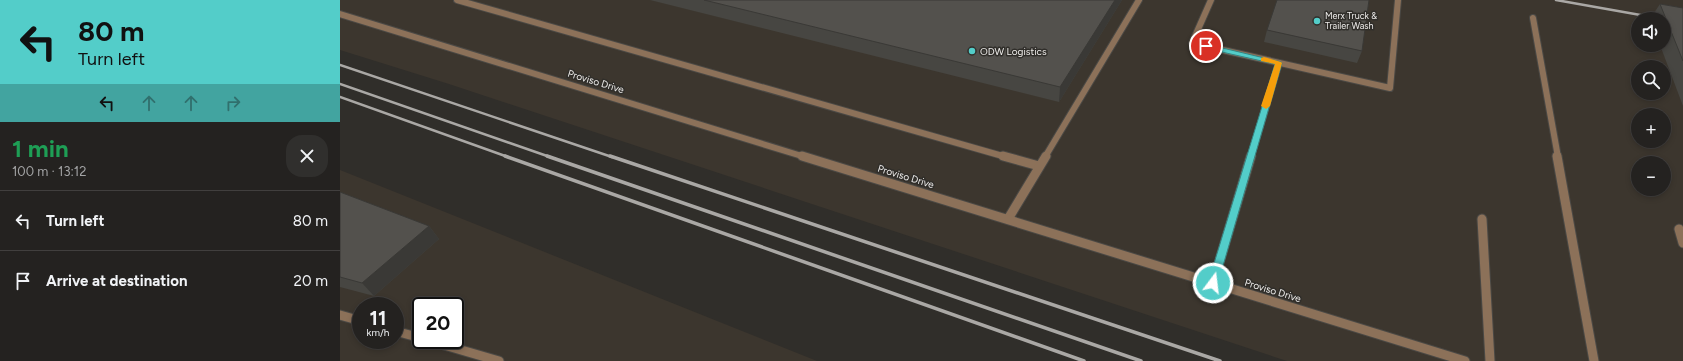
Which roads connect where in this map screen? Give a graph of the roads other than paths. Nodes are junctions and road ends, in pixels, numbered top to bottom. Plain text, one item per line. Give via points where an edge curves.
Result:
1 (456, 0) edge
2 (1139, 0) edge
3 (1211, 0) edge
4 (1398, 0) edge
5 (340, 14) edge
6 (1533, 18) dead end
7 (1279, 63) junction
8 (1039, 166) junction
9 (1008, 219) junction
10 (1482, 219) dead end
11 (1679, 230) dead end
12 (1683, 243) edge
13 (1213, 283) junction
14 (340, 315) edge
15 (352, 318) edge
16 (458, 349) edge
17 (500, 361) edge
18 (1465, 361) edge
19 (1490, 361) edge
20 (1594, 361) edge

1 - 8 street
2 - 8 street
3 - 7 street via 1192,43
4 - 7 street via 1390,88
5 - 9 street, Proviso Drive
6 - 20 street
7 - 13 street
8 - 9 street
9 - 13 street, Proviso Drive
10 - 19 street
11 - 12 street
13 - 18 street, Proviso Drive
14 - 15 street
16 - 17 street

